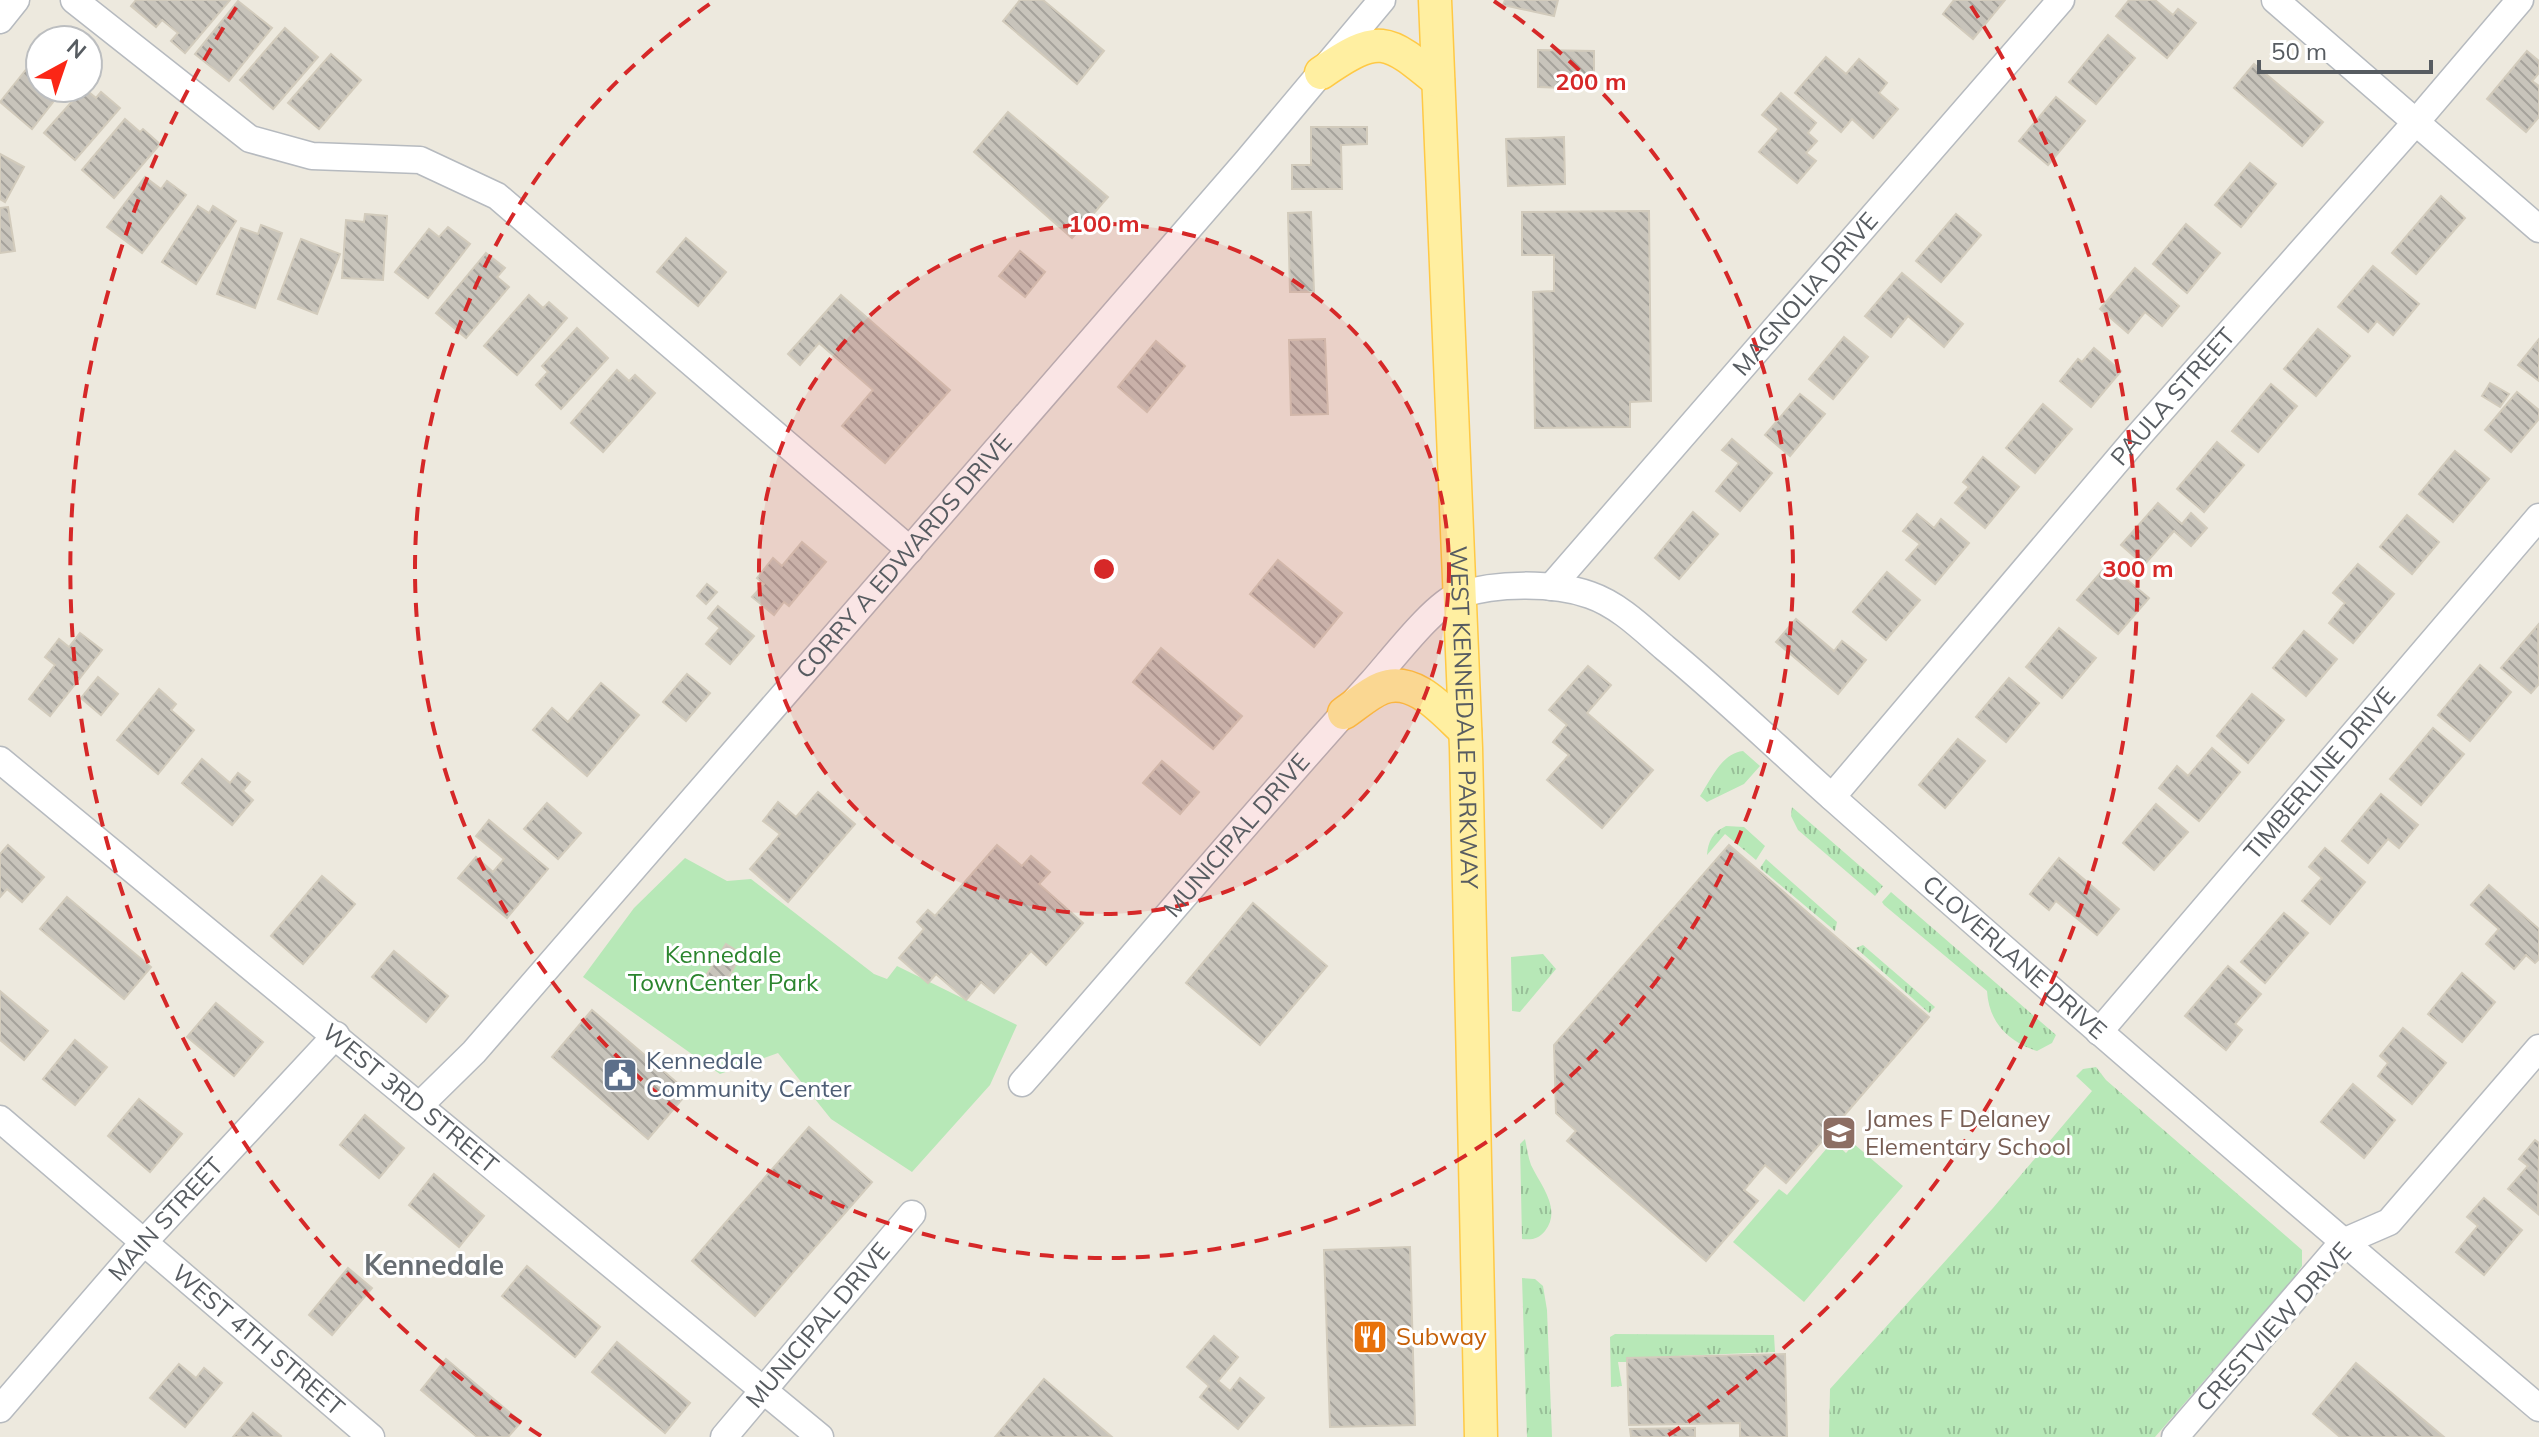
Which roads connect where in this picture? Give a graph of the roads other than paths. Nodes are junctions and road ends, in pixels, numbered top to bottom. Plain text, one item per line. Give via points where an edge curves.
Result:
1 (16, 0) edge
2 (74, 0) edge
3 (1382, 0) edge
4 (1435, 0) edge
5 (2061, 0) edge
6 (2275, 0) edge
7 (2520, 0) edge
8 (0, 20) edge
9 (1321, 73) junction
10 (1438, 81) junction
11 (2416, 122) junction
12 (2539, 229) edge
13 (2539, 517) edge
14 (910, 550) junction
15 (1551, 587) junction
16 (1459, 595) junction
17 (1344, 713) junction
18 (1465, 731) junction
19 (0, 760) edge
20 (1832, 797) junction
21 (2099, 1032) junction
22 (336, 1035) junction
23 (2539, 1048) edge
24 (1022, 1083) dead end
25 (420, 1105) junction
26 (0, 1119) edge
27 (912, 1214) dead end
28 (144, 1242) junction
29 (2343, 1242) junction
30 (764, 1390) junction
31 (2539, 1408) edge
32 (0, 1409) edge
33 (364, 1435) edge
34 (724, 1437) edge
35 (820, 1437) edge
36 (1481, 1437) edge
37 (2175, 1437) edge

1 - 8 street
2 - 14 street via 250,139 312,156 420,160 497,196
3 - 9 street, CORRY A EDWARDS DRIVE
4 - 10 main road, WEST KENNEDALE PARKWAY
5 - 15 street, MAGNOLIA DRIVE
6 - 11 street
7 - 11 street, PAULA STREET
9 - 10 main road via 1377,43 1400,49
9 - 14 street, CORRY A EDWARDS DRIVE
10 - 16 main road, WEST KENNEDALE PARKWAY
11 - 12 street
11 - 20 street, PAULA STREET via 2133,442
13 - 21 street, TIMBERLINE DRIVE
14 - 25 street, CORRY A EDWARDS DRIVE via 474,1052
15 - 16 street, CLOVERLANE DRIVE via 1509,586
15 - 20 street, CLOVERLANE DRIVE via 1591,595 1627,615
16 - 17 street, MUNICIPAL DRIVE via 1431,616
16 - 18 main road, WEST KENNEDALE PARKWAY
17 - 18 main road via 1384,687 1407,687 1427,697
17 - 24 street, MUNICIPAL DRIVE
18 - 36 main road, WEST KENNEDALE PARKWAY
19 - 22 street, WEST 3RD STREET
20 - 21 street, CLOVERLANE DRIVE
21 - 29 street, CLOVERLANE DRIVE
22 - 25 street, WEST 3RD STREET
22 - 28 street, MAIN STREET
23 - 29 street, CRESTVIEW DRIVE via 2389,1222
25 - 30 street, WEST 3RD STREET
26 - 28 street, WEST 4TH STREET
27 - 30 street, MUNICIPAL DRIVE
28 - 32 street, MAIN STREET
28 - 33 street, WEST 4TH STREET
29 - 31 street, CLOVERLANE DRIVE
29 - 37 street, CRESTVIEW DRIVE
30 - 34 street, MUNICIPAL DRIVE
30 - 35 street, WEST 3RD STREET

